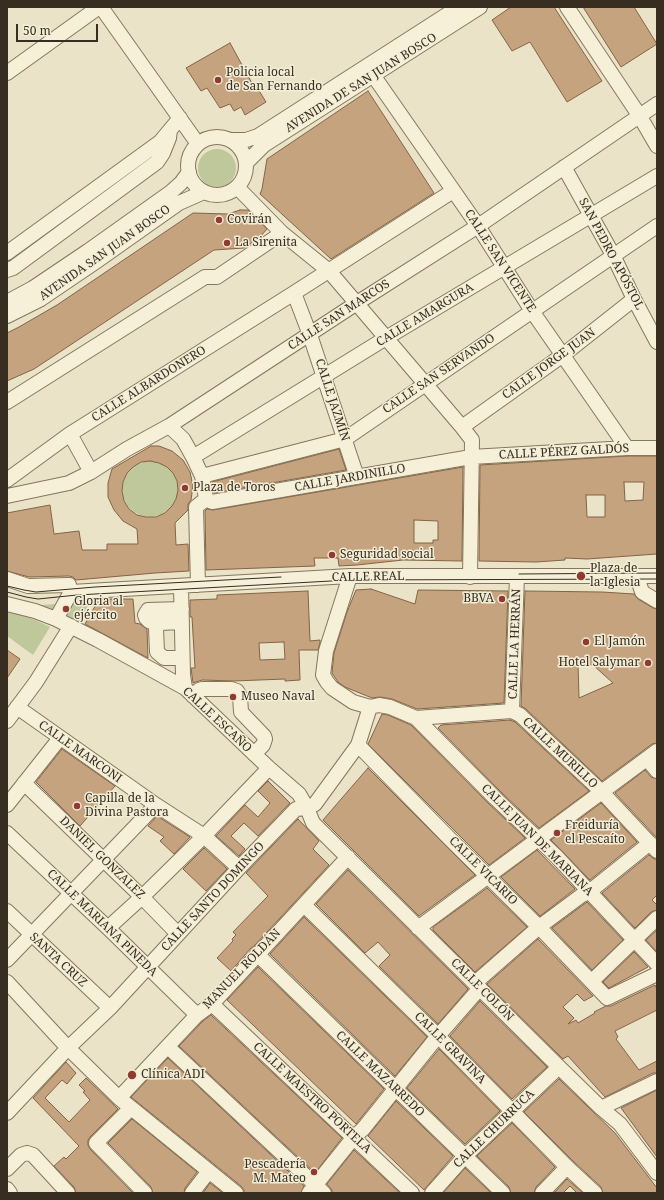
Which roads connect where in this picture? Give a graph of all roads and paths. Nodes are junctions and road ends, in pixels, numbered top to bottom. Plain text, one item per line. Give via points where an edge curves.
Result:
1 (100, 7) edge
2 (459, 7) edge
3 (480, 7) edge
4 (567, 7) edge
5 (7, 73) edge
6 (373, 75) junction
7 (657, 104) edge
8 (639, 115) junction
9 (180, 118) junction
10 (170, 130) junction
11 (231, 140) junction
12 (198, 144) junction
13 (657, 146) edge
14 (246, 163) junction
15 (564, 167) junction
16 (189, 172) junction
17 (657, 176) edge
18 (237, 188) junction
19 (453, 190) junction
20 (204, 192) junction
21 (592, 216) junction
22 (478, 226) junction
23 (657, 226) edge
24 (282, 233) junction
25 (7, 253) edge
26 (613, 256) junction
27 (504, 267) junction
28 (7, 270) edge
29 (328, 271) junction
30 (294, 293) junction
31 (634, 299) junction
32 (7, 302) edge
33 (357, 303) junction
34 (532, 311) junction
35 (7, 316) edge
36 (310, 334) junction
37 (386, 338) junction
38 (657, 342) edge
39 (562, 355) junction
40 (324, 376) junction
41 (425, 384) junction
42 (7, 402) edge
43 (169, 426) junction
44 (462, 427) junction
45 (70, 434) junction
46 (345, 439) junction
47 (626, 448) junction
48 (657, 448) edge
49 (193, 456) junction
50 (471, 457) junction
51 (91, 472) junction
52 (202, 476) junction
53 (357, 477) junction
54 (7, 480) edge
55 (7, 496) edge
56 (206, 499) junction
57 (350, 576) junction
58 (517, 576) junction
59 (637, 576) junction
60 (657, 576) edge
61 (470, 577) junction
62 (7, 579) edge
63 (198, 584) junction
64 (181, 586) junction
65 (76, 592) junction
66 (657, 600) edge
67 (7, 604) edge
68 (182, 615) junction
69 (56, 619) junction
70 (71, 626) junction
71 (182, 658) junction
72 (189, 692) junction
73 (17, 707) junction
74 (370, 707) junction
75 (512, 711) junction
76 (416, 718) junction
77 (7, 721) edge
78 (60, 738) junction
79 (358, 745) junction
80 (254, 754) junction
81 (652, 755) edge
82 (269, 768) junction
83 (657, 770) edge
84 (24, 783) junction
85 (602, 792) junction
86 (7, 805) edge
87 (156, 805) junction
88 (308, 810) junction
89 (7, 832) edge
90 (204, 836) junction
91 (538, 839) junction
92 (653, 847) edge
93 (348, 857) junction
94 (104, 859) junction
95 (239, 868) junction
96 (488, 876) junction
97 (589, 892) junction
98 (72, 893) junction
99 (142, 897) junction
100 (304, 905) junction
101 (7, 911) edge
102 (657, 918) edge
103 (539, 927) junction
104 (108, 928) junction
105 (418, 928) junction
106 (178, 934) junction
107 (32, 935) junction
108 (635, 940) junction
109 (257, 954) junction
110 (7, 960) edge
111 (657, 964) edge
112 (148, 967) junction
113 (657, 974) edge
114 (592, 981) junction
115 (7, 982) edge
116 (477, 985) junction
117 (212, 1004) junction
118 (110, 1008) junction
119 (197, 1015) junction
120 (438, 1036) junction
121 (168, 1047) junction
122 (68, 1048) junction
123 (559, 1067) junction
124 (657, 1081) edge
125 (395, 1089) junction
126 (119, 1098) junction
127 (131, 1108) junction
128 (601, 1108) junction
129 (513, 1110) junction
130 (7, 1113) edge
131 (354, 1137) junction
132 (465, 1156) junction
133 (567, 1167) junction
134 (7, 1169) edge
135 (209, 1171) junction
136 (657, 1173) edge
137 (7, 1190) edge
138 (316, 1190) edge
139 (10, 1193) edge
140 (68, 1193) edge
141 (145, 1193) edge
142 (192, 1193) edge
143 (236, 1193) edge
144 (412, 1193) edge
145 (432, 1193) edge
146 (503, 1193) edge
147 (542, 1193) edge
148 (595, 1193) edge

1 - 5 street
1 - 9 street
2 - 11 street, AVENIDA DE SAN JUAN BOSCO via 258,136 246,140
3 - 6 street, AVENIDA DE SAN JUAN BOSCO
4 - 8 street
6 - 14 street, AVENIDA DE SAN JUAN BOSCO via 264,145
6 - 19 street, CALLE SAN VICENTE via 407,119
7 - 8 street, CALLE SAN MARCOS
8 - 13 street
8 - 15 street, CALLE SAN MARCOS
9 - 10 street
9 - 12 street
10 - 25 street via 160,142
10 - 28 street via 163,153 157,162
11 - 12 street via 214,137
11 - 14 street via 239,146
12 - 16 street via 190,157
14 - 18 street via 246,172
15 - 21 street, SAN PEDRO APÓSTOL
15 - 22 street, CALLE SAN MARCOS
16 - 20 street via 197,187
16 - 32 street, AVENIDA SAN JUAN BOSCO via 181,183 159,201 33,288
17 - 21 street, CALLE AMARGURA
18 - 20 street via 221,195
18 - 24 street
19 - 22 street, CALLE SAN VICENTE
19 - 29 street
20 - 35 street, AVENIDA SAN JUAN BOSCO via 179,202 91,266 41,299
21 - 26 street, SAN PEDRO APÓSTOL
21 - 27 street, CALLE AMARGURA
22 - 27 street, CALLE SAN VICENTE
22 - 33 street, CALLE SAN MARCOS
23 - 26 street, CALLE SAN SERVANDO
24 - 29 street
24 - 42 street via 217,277 205,277
26 - 31 street, SAN PEDRO APÓSTOL
26 - 34 street, CALLE SAN SERVANDO
27 - 34 street, CALLE SAN VICENTE
27 - 37 street, CALLE AMARGURA
29 - 30 street
29 - 33 street
30 - 36 street, CALLE JAZMÍN
30 - 45 street, CALLE ALBARDONERO
31 - 38 street, SAN PEDRO APÓSTOL
31 - 39 street, CALLE JORGE JUAN
33 - 36 street, CALLE SAN MARCOS
33 - 37 street
34 - 39 street, CALLE SAN VICENTE
34 - 41 street, CALLE SAN SERVANDO
36 - 40 street, CALLE JAZMÍN
36 - 43 street, CALLE SAN MARCOS
37 - 40 street, CALLE AMARGURA
37 - 41 street
39 - 44 street, CALLE JORGE JUAN
39 - 47 street, CALLE SAN VICENTE
40 - 46 street, CALLE JAZMÍN
40 - 49 street, CALLE AMARGURA
41 - 44 street
41 - 46 street, CALLE SAN SERVANDO
43 - 49 street via 183,439
43 - 51 street, CALLE SAN MARCOS
44 - 50 street via 472,440
45 - 51 street
45 - 54 street, CALLE ALBARDONERO
46 - 52 street, CALLE SAN SERVANDO
46 - 53 street, CALLE JAZMÍN
47 - 48 street, CALLE PÉREZ GALDÓS
47 - 50 street, CALLE PÉREZ GALDÓS
49 - 52 street
50 - 53 street, CALLE JARDINILLO
50 - 61 street
51 - 55 street, CALLE SAN MARCOS via 69,483
52 - 56 street
53 - 56 street, CALLE JARDINILLO via 212,502
56 - 63 street via 196,506
57 - 61 street, CALLE REAL
57 - 63 street, CALLE REAL
57 - 74 street, CALLE MURILLO via 326,651 323,675 332,688 353,702
58 - 59 street, CALLE REAL
58 - 61 street, CALLE REAL
58 - 75 street, CALLE LA HERRÁN
59 - 60 street, CALLE REAL
59 - 66 street via 642,592
62 - 65 street via 28,586 69,585
63 - 64 street, CALLE REAL
64 - 65 street, CALLE REAL
64 - 68 street
65 - 69 street
67 - 69 street, CALLE ESCAÑO via 35,610
68 - 71 street
68 - 71 street via 160,623 156,628 157,652 164,658
69 - 70 street, CALLE ESCAÑO
70 - 72 street, CALLE ESCAÑO
70 - 73 street
71 - 72 street via 182,675
72 - 80 street, CALLE ESCAÑO
72 - 80 street via 202,689 237,691 240,696 241,712 264,736 262,745
73 - 77 street
73 - 78 street, CALLE MARCONI
74 - 76 street, CALLE MURILLO via 390,707
74 - 79 street, CALLE SANTO DOMINGO
75 - 76 street, CALLE MURILLO
75 - 85 street, CALLE MURILLO via 520,715
76 - 91 street, CALLE JUAN DE MARIANA
78 - 84 street
78 - 87 street, CALLE MARCONI
79 - 88 street, CALLE SANTO DOMINGO
79 - 96 street, CALLE VICARIO
80 - 82 street, CALLE ESCAÑO
81 - 83 street
81 - 85 street
82 - 88 street, CALLE ESCAÑO via 299,794
82 - 90 street
84 - 86 street
84 - 94 street, DANIEL GONZALEZ
85 - 91 street
85 - 92 street, CALLE MURILLO
87 - 90 street, CALLE MARCONI
87 - 94 street
88 - 93 street, CALLE COLÓN via 313,823
88 - 95 street, CALLE SANTO DOMINGO via 296,809
89 - 98 street, CALLE MARIANA PINEDA
90 - 95 street, CALLE MARCONI
90 - 99 street
91 - 96 street
91 - 97 street, CALLE JUAN DE MARIANA
92 - 97 street
93 - 100 street, MANUEL ROLDÁN
93 - 105 street, CALLE COLÓN
94 - 98 street
94 - 99 street, DANIEL GONZALEZ
95 - 106 street, CALLE SANTO DOMINGO
96 - 103 street, CALLE VICARIO
96 - 105 street
97 - 103 street
97 - 108 street, CALLE JUAN DE MARIANA
98 - 104 street, CALLE MARIANA PINEDA
98 - 107 street
99 - 104 street
99 - 106 street, DANIEL GONZALEZ
100 - 109 street, MANUEL ROLDÁN
100 - 120 street, CALLE GRAVINA
101 - 107 street, SANTA CRUZ
102 - 108 street
103 - 114 street, CALLE VICARIO
103 - 116 street
104 - 112 street, CALLE MARIANA PINEDA
105 - 116 street, CALLE COLÓN
106 - 112 street, CALLE SANTO DOMINGO
107 - 110 street
107 - 118 street, SANTA CRUZ
108 - 111 street, CALLE JUAN DE MARIANA
108 - 114 street
109 - 117 street, MANUEL ROLDÁN
109 - 125 street, CALLE MAZARREDO
112 - 118 street, CALLE SANTO DOMINGO
112 - 119 street, CALLE MARIANA PINEDA
113 - 114 street, CALLE VICARIO via 607,998
115 - 122 street
116 - 120 street
116 - 123 street, CALLE COLÓN
117 - 119 street, MANUEL ROLDÁN
117 - 131 street, CALLE MAESTRO PORTELA
118 - 122 street, CALLE SANTO DOMINGO
119 - 121 street, MANUEL ROLDÁN
120 - 125 street
120 - 129 street, CALLE GRAVINA
121 - 126 street, MANUEL ROLDÁN
121 - 138 street
122 - 126 street
122 - 130 street, CALLE SANTO DOMINGO
123 - 128 street, CALLE COLÓN
123 - 129 street, CALLE CHURRUCA
124 - 128 street
125 - 131 street
125 - 132 street, CALLE MAZARREDO
126 - 127 street
127 - 135 street
127 - 141 street via 96,1143
128 - 136 street, CALLE COLÓN via 620,1124
129 - 132 street, CALLE CHURRUCA
129 - 133 street, CALLE GRAVINA
131 - 138 street via 322,1177
131 - 144 street, CALLE MAESTRO PORTELA
132 - 145 street, CALLE CHURRUCA
132 - 146 street, CALLE MAZARREDO
133 - 147 street
133 - 148 street, CALLE GRAVINA
134 - 140 street via 21,1155 33,1155
135 - 142 street
135 - 143 street
137 - 139 street

